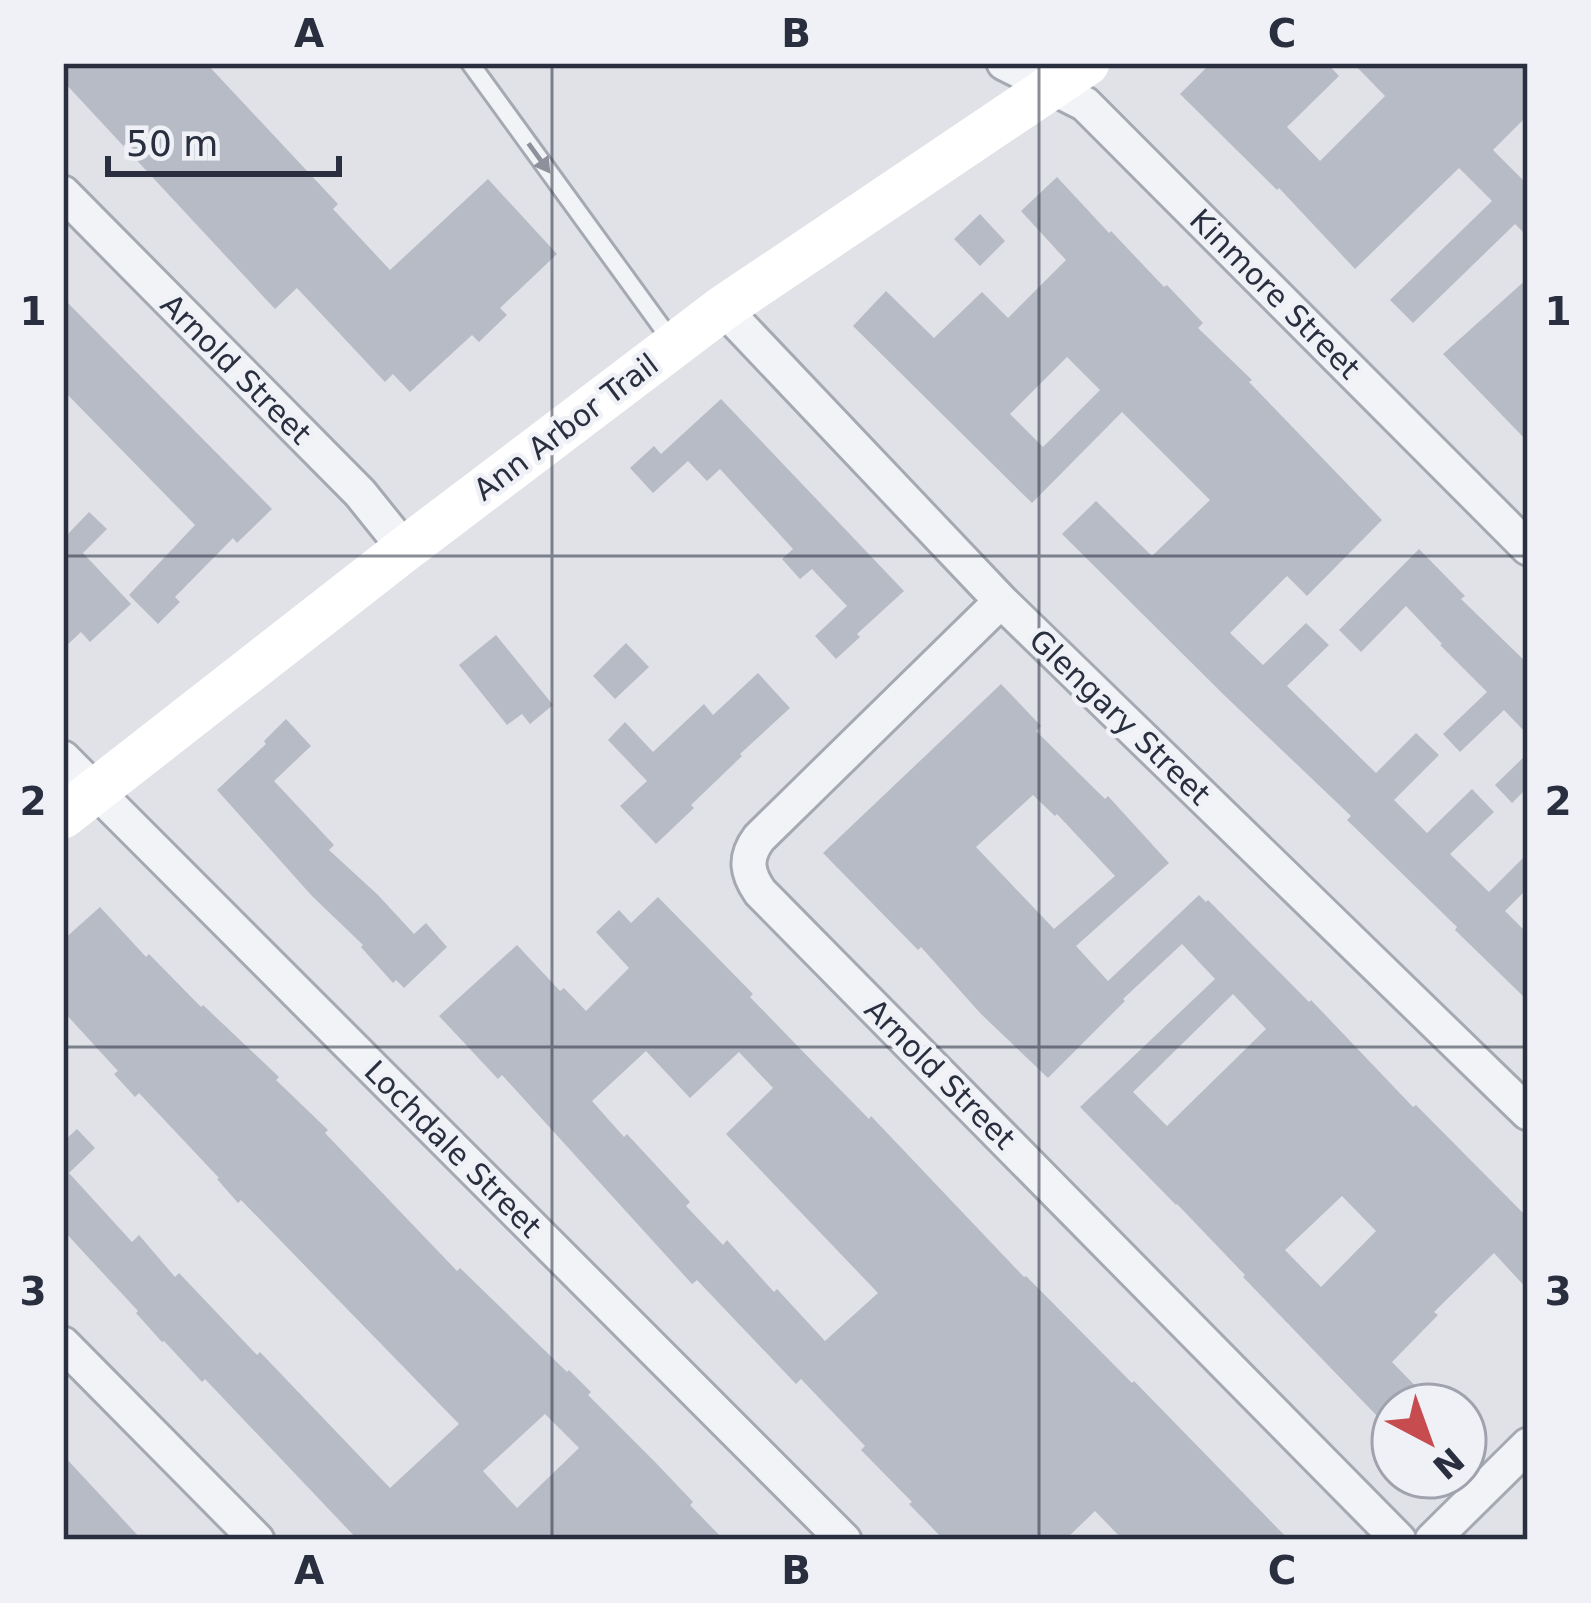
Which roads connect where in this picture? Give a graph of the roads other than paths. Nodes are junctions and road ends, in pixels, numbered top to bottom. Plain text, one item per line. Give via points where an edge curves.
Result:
1 (470, 63) edge
2 (1004, 63) edge
3 (1069, 75) edge
4 (63, 193) edge
5 (723, 308) junction
6 (674, 345) junction
7 (405, 548) junction
8 (1528, 548) edge
9 (1001, 601) junction
10 (63, 758) edge
11 (80, 804) edge
12 (1528, 1113) edge
13 (63, 1344) edge
14 (1528, 1444) edge
15 (257, 1540) edge
16 (844, 1540) edge
17 (1399, 1540) edge
18 (1432, 1540) edge

1 -> 6 lane
2 - 3 street, Kinmore Street
3 - 5 street, Ann Arbor Trail
3 - 8 street, Kinmore Street via 1085,104
4 - 7 street, Arnold Street
5 - 6 street, Ann Arbor Trail
5 - 9 street, Glengary Street
6 - 7 street, Ann Arbor Trail
7 - 11 street, Ann Arbor Trail
9 - 12 street, Glengary Street
9 - 17 street, Arnold Street via 759,838 748,858 752,880
10 - 11 street, Lochdale Street
11 - 16 street, Lochdale Street
13 - 15 street
14 - 18 street

